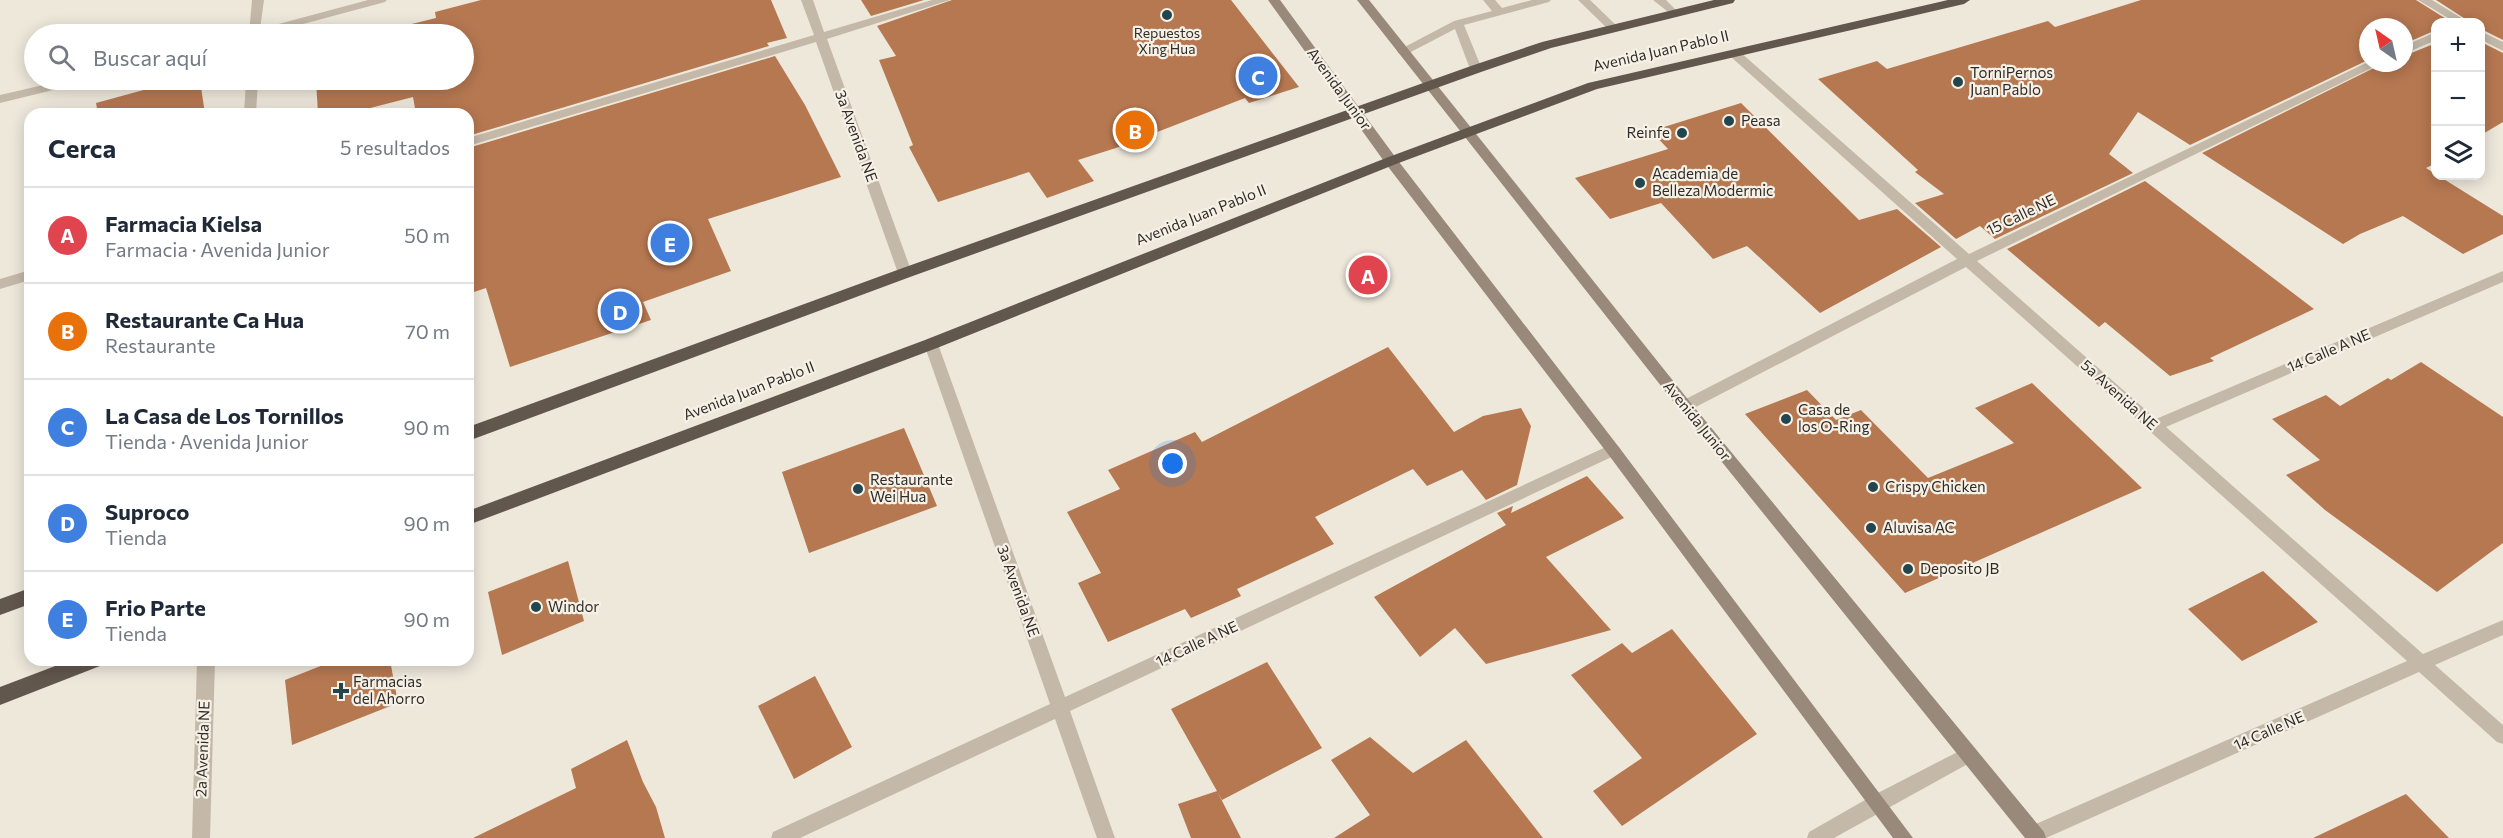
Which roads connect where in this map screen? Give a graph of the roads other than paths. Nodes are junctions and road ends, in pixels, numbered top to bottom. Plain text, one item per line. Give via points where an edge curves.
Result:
1 (258, 0) edge
2 (381, 0) edge
3 (807, 0) edge
4 (944, 0) edge
5 (1274, 0) edge
6 (1363, 0) edge
7 (1489, 0) edge
8 (1545, 0) edge
9 (1584, 0) edge
10 (1659, 0) edge
11 (1729, 0) edge
12 (1964, 0) edge
13 (2424, 0) edge
14 (1500, 12) junction
15 (1672, 12) junction
16 (2454, 18) edge
17 (1458, 23) junction
18 (256, 24) edge
19 (292, 24) edge
20 (1614, 28) junction
21 (2485, 36) edge
22 (2431, 37) edge
23 (821, 38) junction
24 (2413, 46) edge
25 (2503, 47) edge
26 (1403, 51) junction
27 (1735, 54) junction
28 (1476, 69) junction
29 (2359, 71) edge
30 (1430, 85) junction
31 (37, 90) edge
32 (251, 90) edge
33 (0, 99) edge
34 (250, 108) edge
35 (1355, 111) junction
36 (1468, 132) junction
37 (474, 140) edge
38 (1391, 161) junction
39 (1966, 260) junction
40 (905, 273) junction
41 (24, 276) edge
42 (2503, 276) edge
43 (0, 284) edge
44 (931, 344) junction
45 (1684, 406) junction
46 (2154, 426) junction
47 (474, 432) edge
48 (1613, 450) junction
49 (474, 516) edge
50 (24, 598) edge
51 (0, 607) edge
52 (2503, 627) edge
53 (2421, 663) junction
54 (78, 666) edge
55 (206, 666) edge
56 (0, 696) edge
57 (1060, 708) junction
58 (2503, 736) edge
59 (1969, 754) junction
60 (1878, 802) junction
61 (2036, 836) edge
62 (201, 838) edge
63 (780, 838) edge
64 (1106, 838) edge
65 (1816, 838) edge
66 (1904, 838) edge

1 - 18 street
2 - 19 street
3 - 23 street, 3a Avenida NE
4 - 23 street
5 - 35 main road, Avenida Junior
6 - 26 main road, Avenida Junior
7 - 14 street
8 - 14 street
9 - 20 street
10 - 15 street
11 - 15 highway
12 - 27 highway, Avenida Juan Pablo II
13 - 16 street
14 - 17 street
15 - 20 highway
17 - 26 street
17 - 28 street
20 - 28 highway
21 - 25 street
22 - 24 street
23 - 37 street
23 - 40 street, 3a Avenida NE
26 - 30 main road, Avenida Junior
27 - 36 highway, Avenida Juan Pablo II via 1593,86
27 - 39 street, 5a Avenida NE
28 - 30 highway
29 - 39 street, 15 Calle NE
30 - 35 highway
30 - 36 main road, Avenida Junior
31 - 33 street
32 - 34 street
35 - 38 main road, Avenida Junior
35 - 40 highway
36 - 38 highway, Avenida Juan Pablo II
36 - 45 main road, Avenida Junior
38 - 44 highway, Avenida Juan Pablo II
38 - 48 main road, Avenida Junior
39 - 45 street, 15 Calle NE
39 - 46 street, 5a Avenida NE
40 - 47 highway
41 - 43 street
42 - 46 street, 14 Calle A NE
44 - 49 highway, Avenida Juan Pablo II
44 - 57 street, 3a Avenida NE
45 - 59 main road, Avenida Junior
46 - 53 street, 5a Avenida NE
48 - 57 street, 14 Calle A NE
48 - 60 main road, Avenida Junior
50 - 51 highway
52 - 53 street, 14 Calle NE
53 - 58 street, 5a Avenida NE
53 - 61 street, 14 Calle NE
54 - 56 highway
55 - 62 street, 2a Avenida NE
57 - 63 street, 14 Calle A NE
57 - 64 street, 3a Avenida NE
59 - 60 street
59 - 61 main road, Avenida Junior
60 - 65 street
60 - 66 main road, Avenida Junior

